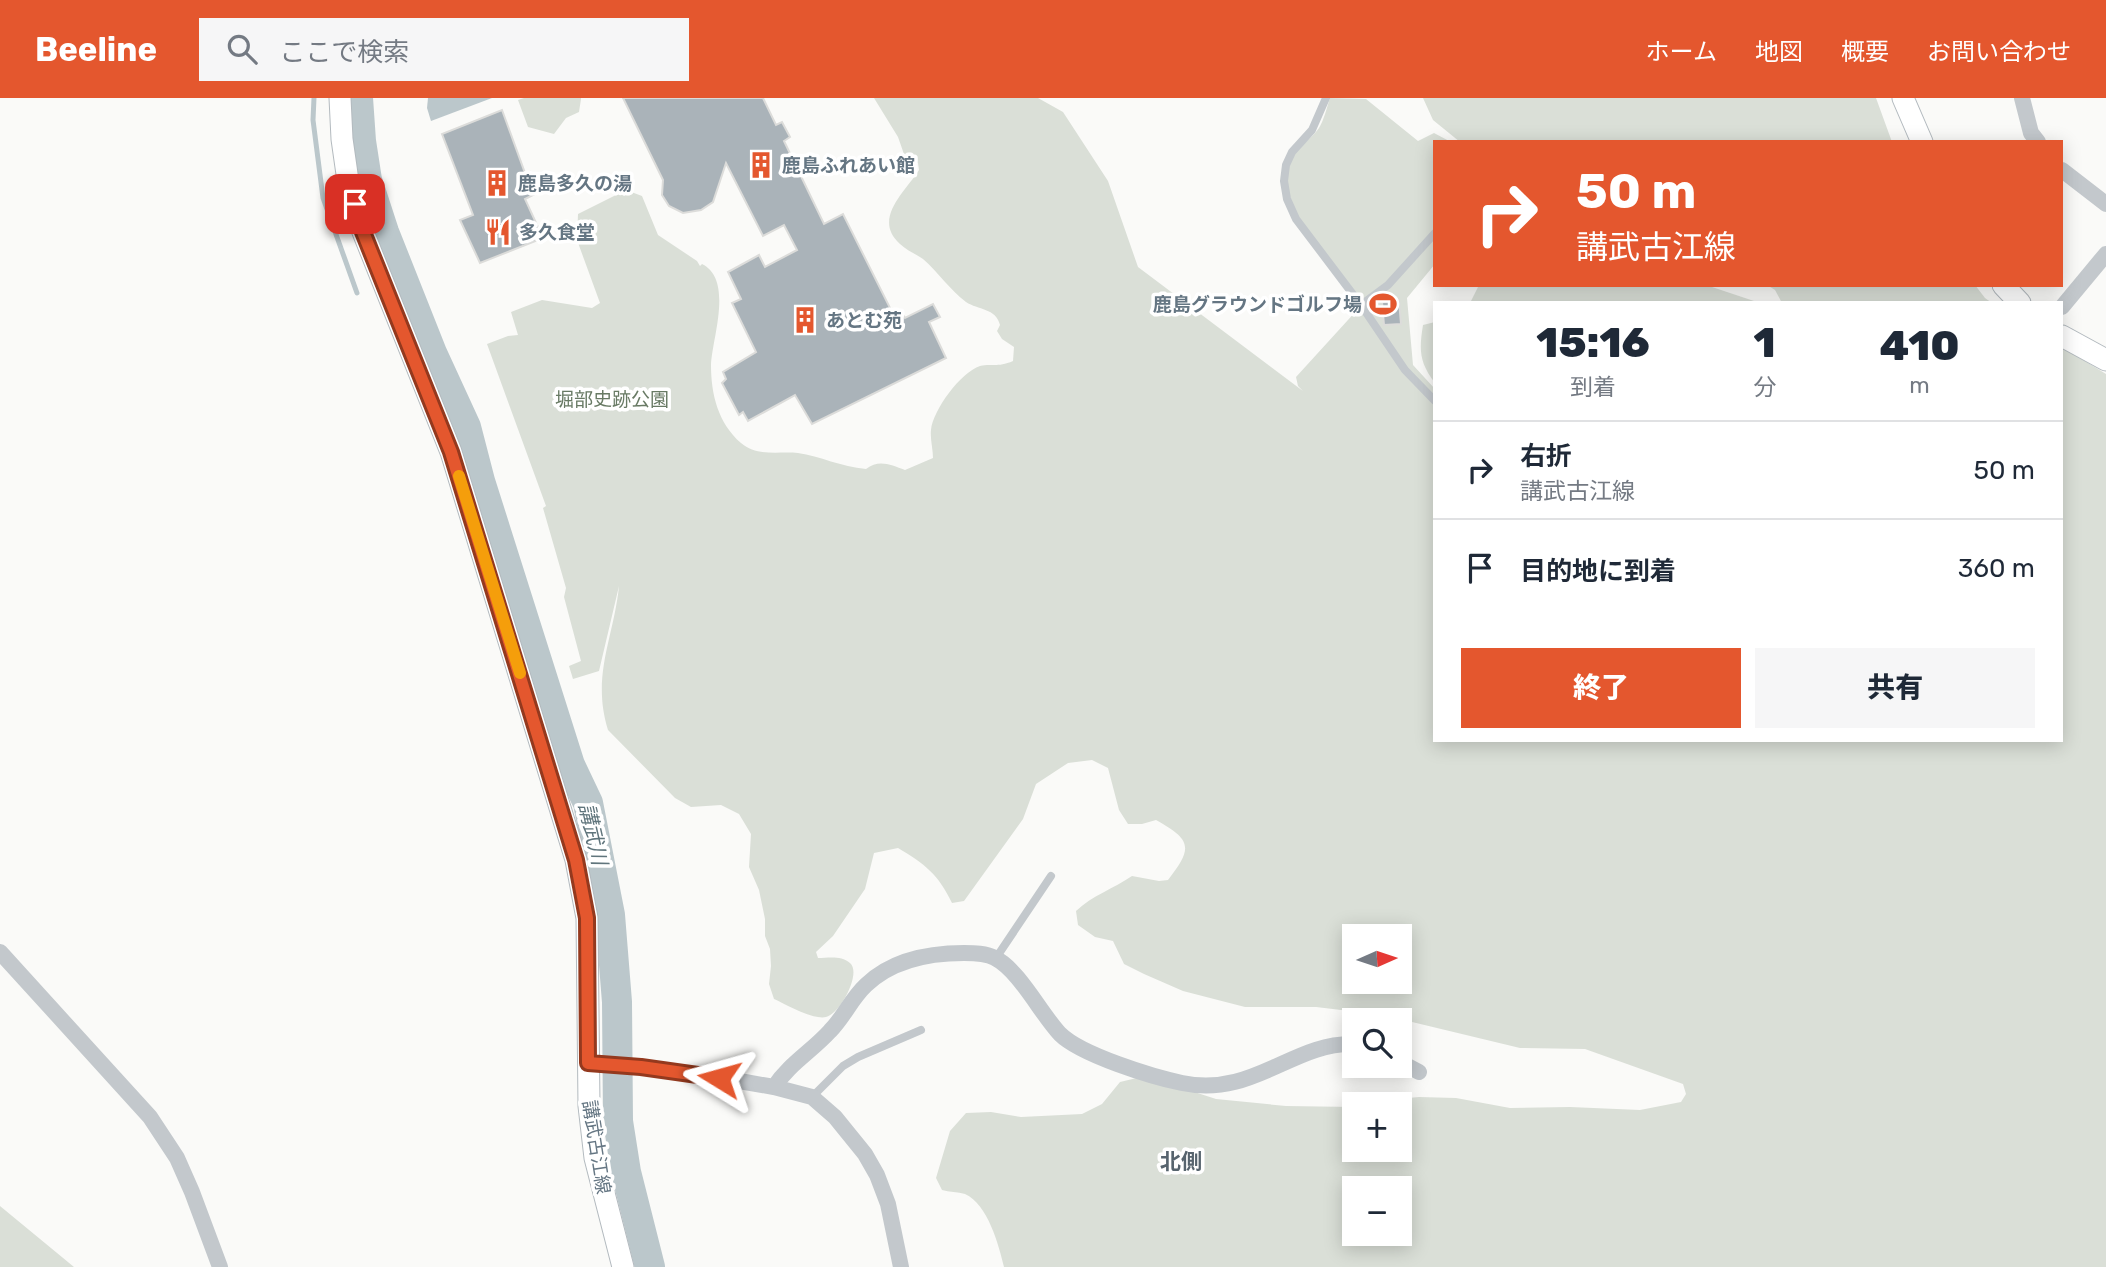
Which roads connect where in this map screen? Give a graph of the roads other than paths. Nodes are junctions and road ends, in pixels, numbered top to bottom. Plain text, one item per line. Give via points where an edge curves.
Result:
1 (340, 98) edge
2 (1326, 98) edge
3 (1903, 98) edge
4 (2022, 98) edge
5 (1921, 140) edge
6 (2036, 140) edge
7 (2063, 171) edge
8 (2106, 204) edge
9 (1433, 235) edge
10 (2106, 254) edge
11 (2005, 287) edge
12 (2018, 301) edge
13 (1362, 305) junction
14 (2063, 306) edge
15 (2063, 337) edge
16 (2106, 360) edge
17 (1433, 399) edge
18 (1051, 876) dead end
19 (0, 952) edge
20 (996, 958) junction
21 (921, 1030) dead end
22 (1342, 1044) edge
23 (595, 1063) junction
24 (1412, 1068) edge
25 (1419, 1072) dead end
26 (774, 1087) junction
27 (812, 1097) junction
28 (220, 1267) edge
29 (623, 1267) edge
30 (901, 1267) edge

1 - 23 main road, 講武古江線 via 348,181 361,227 451,452 576,860 587,918
2 - 13 lane via 1312,130 1288,158 1285,189 1296,219
3 - 5 main road
4 - 6 street
7 - 8 street
9 - 13 lane via 1388,285
10 - 14 street
11 - 12 main road
13 - 17 lane via 1405,370
15 - 16 main road
18 - 20 lane
19 - 28 street via 150,1117 177,1158
20 - 22 street via 1062,1036 1140,1072 1183,1083 1213,1087 1238,1083
20 - 26 street via 929,955 879,974 855,996 832,1030 784,1071
21 - 27 lane via 858,1057
23 - 26 street
23 - 29 main road, 講武古江線 via 589,1106 595,1158
24 - 25 street
26 - 27 street
27 - 30 street via 835,1117 877,1175

